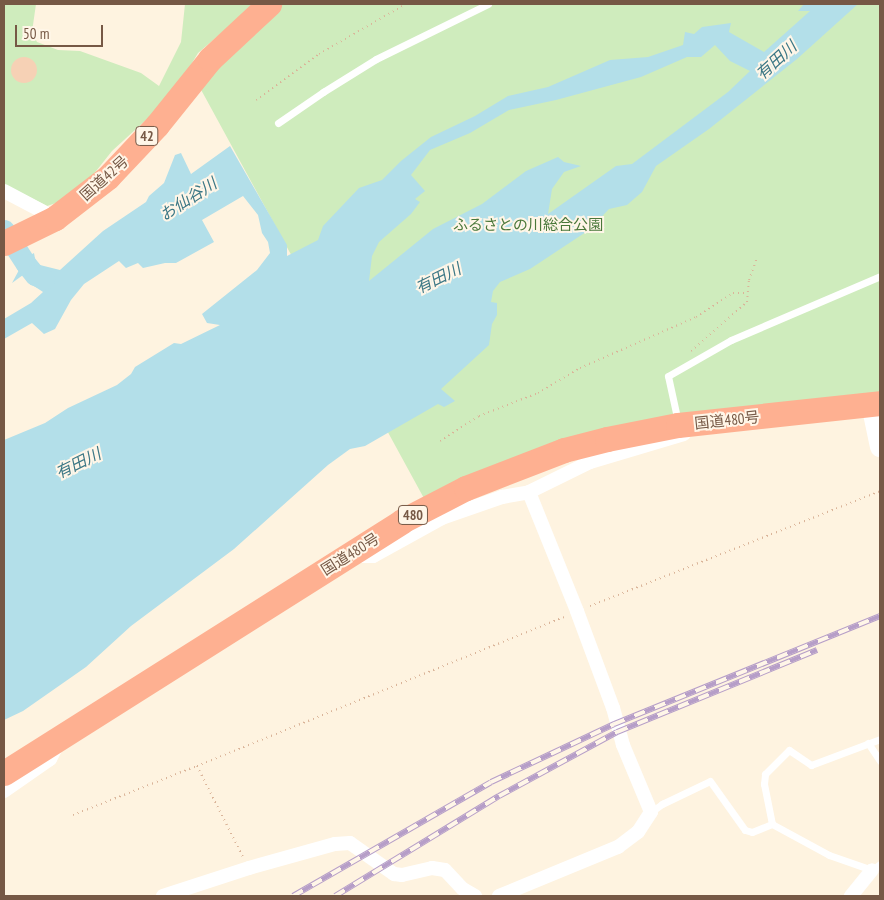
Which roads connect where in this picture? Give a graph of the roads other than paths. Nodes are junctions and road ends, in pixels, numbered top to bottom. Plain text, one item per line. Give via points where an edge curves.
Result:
1 (269, 4) edge
2 (488, 4) edge
3 (278, 124) dead end
4 (4, 191) edge
5 (54, 218) junction
6 (4, 243) edge
7 (880, 276) edge
8 (875, 404) edge
9 (690, 423) junction
10 (879, 444) edge
11 (529, 492) junction
12 (351, 553) junction
13 (59, 738) junction
14 (880, 739) edge
15 (868, 743) junction
16 (880, 761) edge
17 (4, 773) edge
18 (4, 790) edge
19 (651, 812) junction
20 (772, 824) junction
21 (876, 867) edge
22 (163, 896) edge
23 (475, 896) edge
24 (499, 896) edge
25 (851, 896) edge

1 - 5 highway, 国道42号 / 42 via 210,59 126,160
2 - 3 lane via 381,56
4 - 5 street
5 - 6 highway, 国道42号 / 42
7 - 9 lane via 740,336 668,376
8 - 9 highway, 国道480号 / 480
8 - 10 street
9 - 11 street via 690,431 675,438 590,462
9 - 12 highway, 国道480号 / 480 via 564,450 494,476 402,521
11 - 12 street via 502,497 442,518 373,556
11 - 19 street
12 - 13 highway, 国道480号 / 480
13 - 17 highway, 国道480号 / 480
13 - 18 street via 50,759
14 - 15 lane
15 - 16 lane
15 - 20 lane via 810,765 789,750 765,774
19 - 20 lane via 710,781 745,830 752,832
19 - 24 street via 638,832 618,847
20 - 21 lane via 829,855
21 - 25 street
22 - 23 street via 249,868 335,844 350,843 394,874 432,868 445,870 463,889

